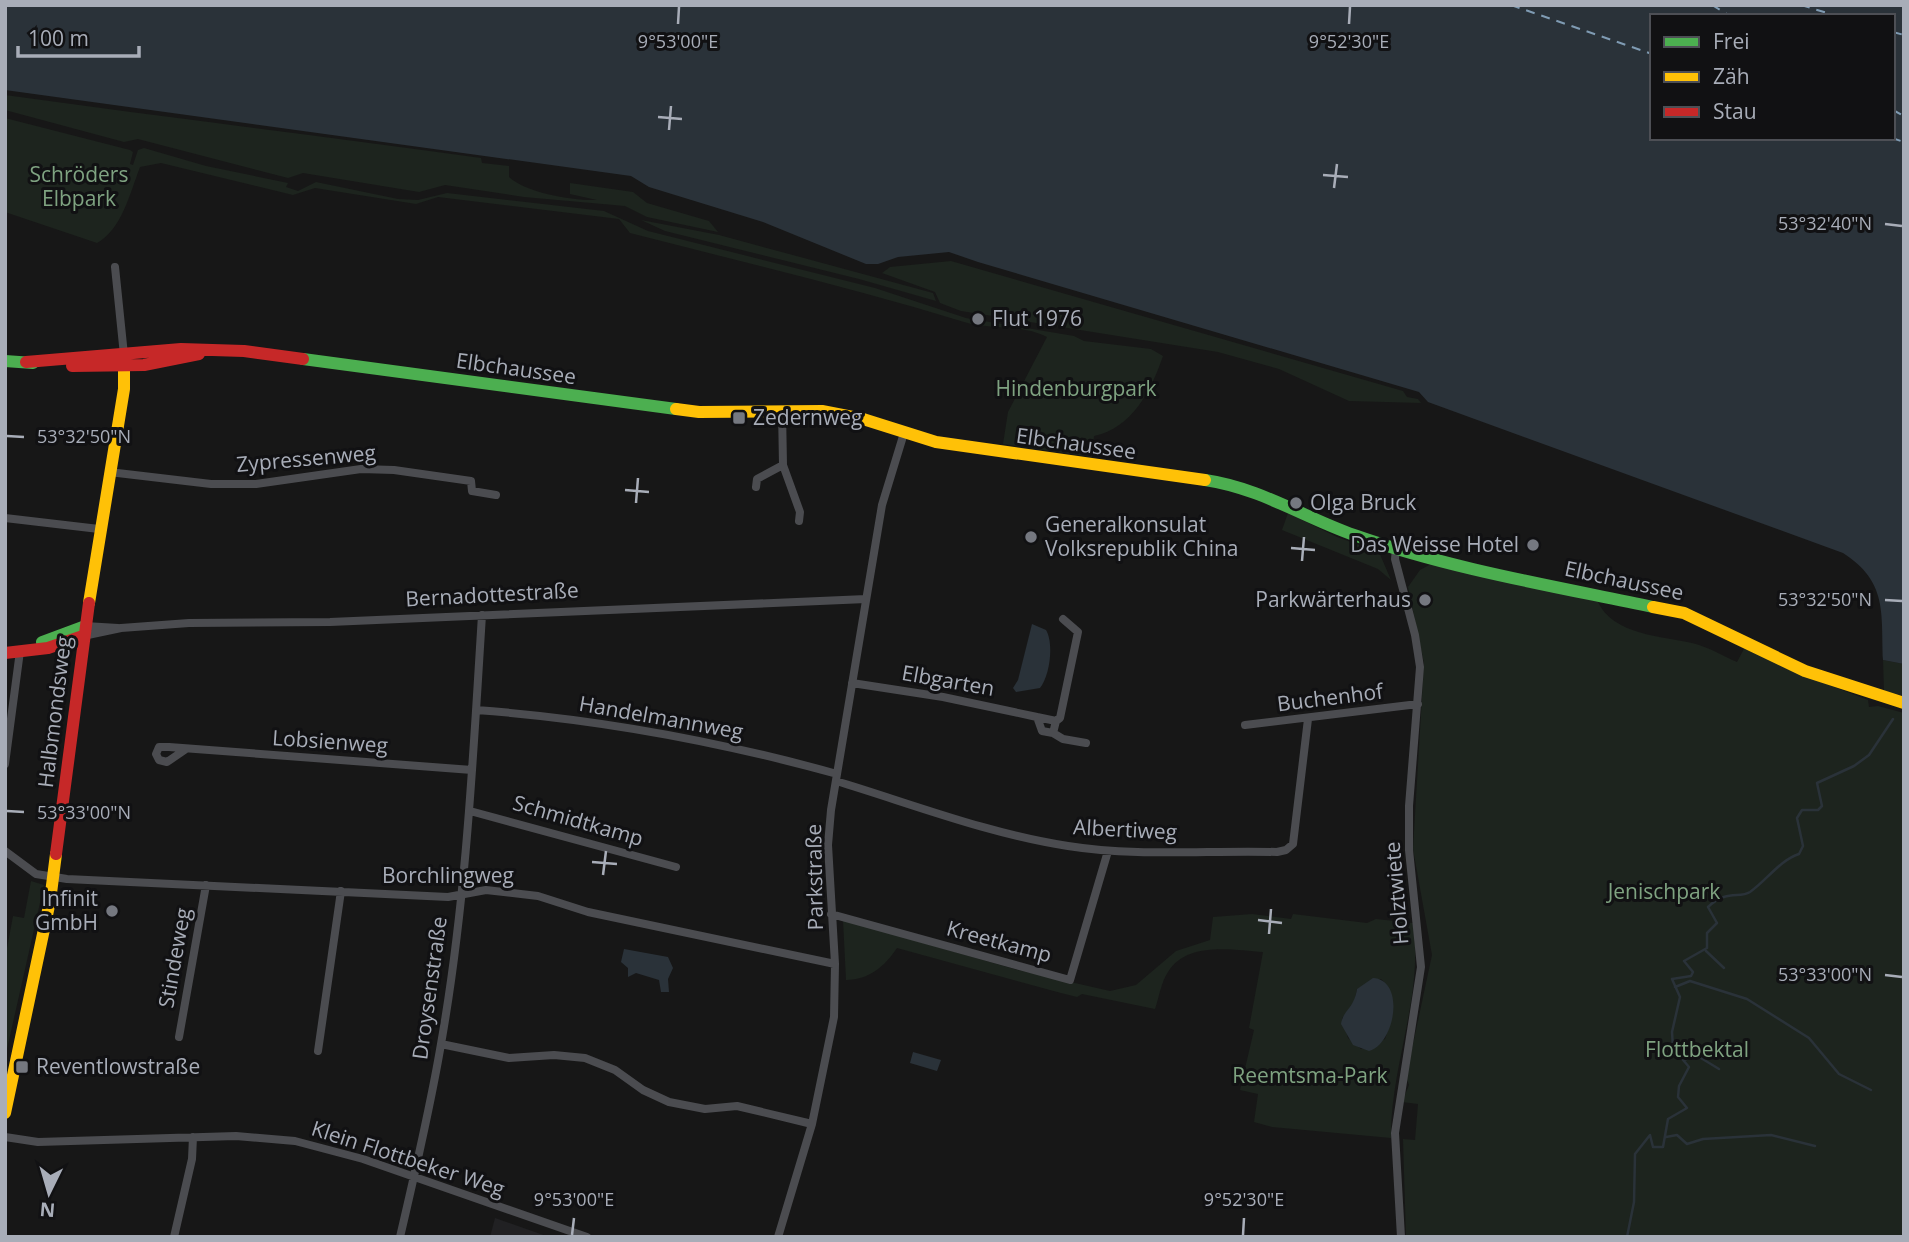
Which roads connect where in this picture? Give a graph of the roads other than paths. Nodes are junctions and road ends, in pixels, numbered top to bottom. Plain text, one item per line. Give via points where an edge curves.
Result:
1 (115, 267) dead end
2 (5, 361) edge
3 (124, 361) junction
4 (782, 410) junction
5 (904, 433) junction
6 (783, 465) junction
7 (109, 472) junction
8 (756, 487) dead end
9 (496, 495) dead end
10 (5, 518) edge
11 (799, 521) dead end
12 (99, 529) junction
13 (1396, 548) junction
14 (866, 599) junction
15 (482, 615) junction
16 (1063, 619) dead end
17 (84, 631) junction
18 (20, 651) junction
19 (5, 653) edge
20 (852, 683) junction
21 (1418, 704) junction
22 (1904, 704) edge
23 (476, 710) junction
24 (1037, 717) junction
25 (1308, 719) junction
26 (1056, 721) junction
27 (1245, 725) dead end
28 (1054, 733) junction
29 (1086, 743) dead end
30 (186, 748) dead end
31 (5, 764) edge
32 (472, 770) junction
33 (836, 778) junction
34 (470, 811) junction
35 (5, 851) edge
36 (1108, 851) junction
37 (676, 867) dead end
38 (53, 877) junction
39 (206, 886) junction
40 (341, 891) junction
41 (461, 895) junction
42 (831, 914) junction
43 (835, 964) junction
44 (179, 1037) dead end
45 (441, 1044) junction
46 (318, 1051) dead end
47 (5, 1113) edge
48 (812, 1124) junction
49 (5, 1137) edge
50 (193, 1137) junction
51 (414, 1176) junction
52 (174, 1237) edge
53 (400, 1237) edge
54 (587, 1237) edge
55 (778, 1237) edge
56 (1401, 1237) edge

1 - 3 street
2 - 3 main road, Elbchaussee
3 - 4 main road, Elbchaussee via 181,349 212,351 301,358 699,412
3 - 7 main road, Halbmondsweg
4 - 5 main road, Elbchaussee via 841,414
4 - 6 street
5 - 13 main road, Elbchaussee via 948,444 1231,485
5 - 14 street, Parkstraße via 886,488
6 - 8 street via 762,473
6 - 11 street
7 - 9 street, Zypressenweg via 211,484 256,484 361,469 394,470 471,481 472,491
7 - 12 main road, Halbmondsweg
10 - 12 street
12 - 17 main road, Halbmondsweg
13 - 21 street, Holztwiete via 1418,657
13 - 22 main road, Elbchaussee via 1493,574 1685,613 1795,667
14 - 15 street, Bernadottestraße
14 - 20 street, Parkstraße
15 - 17 street, Bernadottestraße via 189,623
15 - 23 street, Droysenstraße
16 - 26 street via 1078,632
17 - 18 main road, Bernadottestraße
17 - 38 main road, Halbmondsweg
18 - 19 main road, Bernadottestraße
18 - 31 street
20 - 24 street, Elbgarten
20 - 33 street, Parkstraße
21 - 25 street, Buchenhof
21 - 56 street, Holztwiete via 1411,751 1409,850 1421,967 1395,1133
23 - 32 street, Droysenstraße
23 - 33 street, Handelmannweg via 665,732 765,754
24 - 26 street, Elbgarten
24 - 28 street via 1042,731
25 - 27 street, Buchenhof
25 - 36 street, Albertiweg via 1293,844 1286,850
26 - 28 street
28 - 29 street
30 - 32 street, Lobsienweg
32 - 34 street, Droysenstraße
33 - 36 street, Albertiweg via 1031,839
33 - 42 street, Parkstraße via 828,845
34 - 37 street, Schmidtkamp
34 - 41 street, Droysenstraße
35 - 38 street via 36,874
36 - 42 street, Kreetkamp via 1070,980
38 - 39 street, Borchlingweg
38 - 47 main road, Halbmondsweg
39 - 40 street, Borchlingweg
39 - 44 street, Stindeweg
40 - 41 street, Borchlingweg
40 - 46 street
41 - 43 street, Borchlingweg via 485,890 538,896 588,912
41 - 45 street, Droysenstraße
42 - 43 street, Parkstraße
43 - 48 street, Parkstraße via 830,1047
45 - 48 street via 509,1058 585,1058 606,1065 669,1102 705,1110 737,1106
45 - 51 street, Droysenstraße
48 - 55 street, Parkstraße
49 - 50 street, Klein Flottbeker Weg via 38,1142
50 - 51 street, Klein Flottbeker Weg via 295,1141
50 - 52 street
51 - 53 street, Droysenstraße
51 - 54 street, Klein Flottbeker Weg

